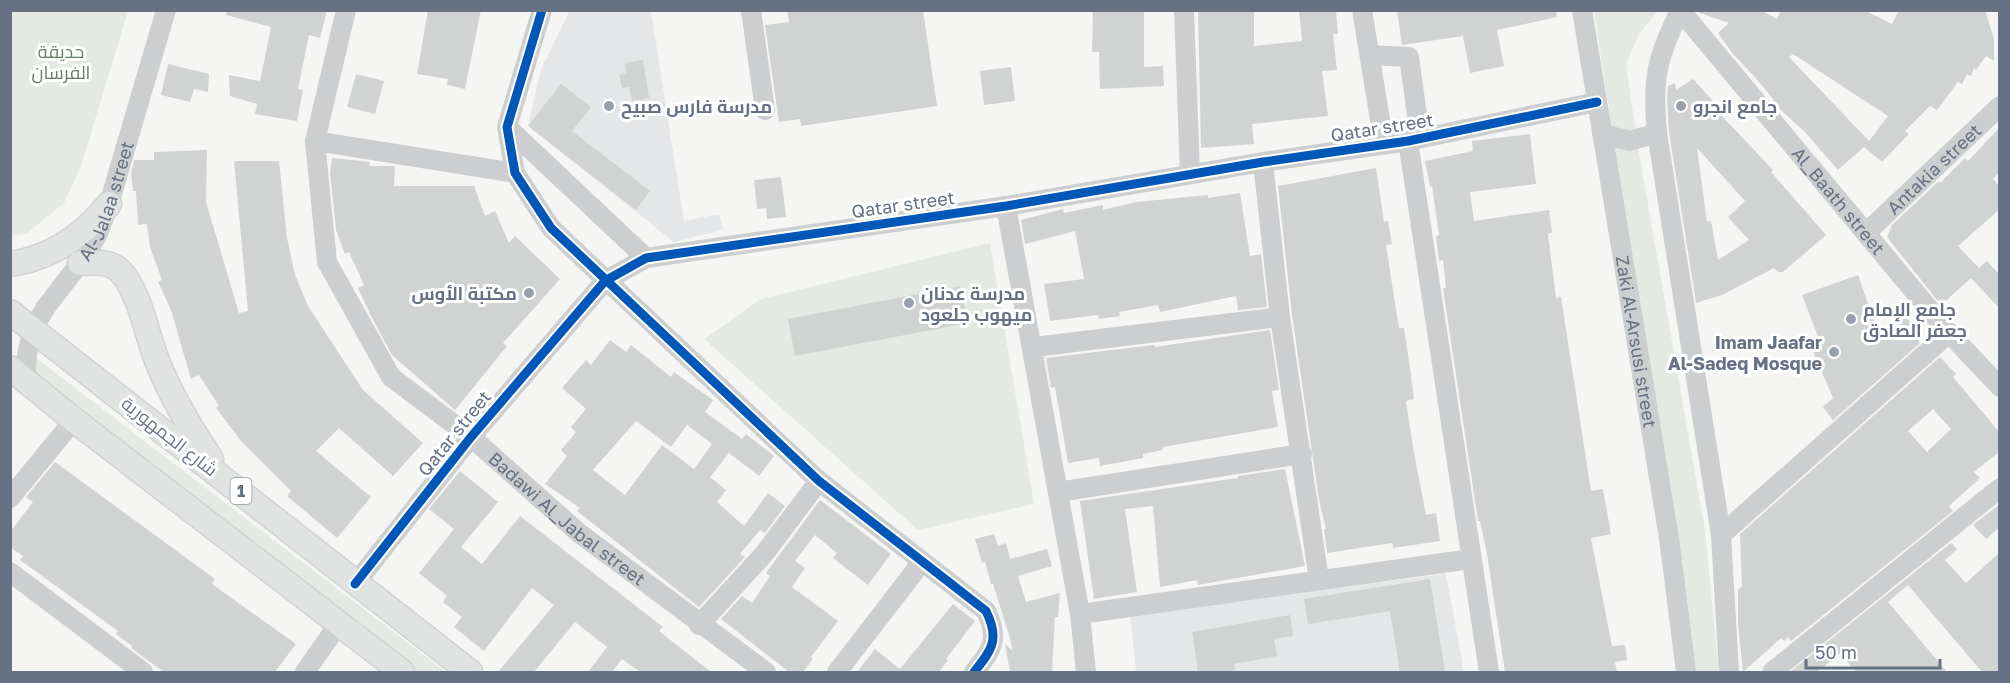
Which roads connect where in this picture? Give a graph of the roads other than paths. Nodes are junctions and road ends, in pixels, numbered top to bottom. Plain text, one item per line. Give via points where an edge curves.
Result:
1 (166, 10) edge
2 (346, 10) edge
3 (542, 10) edge
4 (752, 10) edge
5 (1184, 10) edge
6 (1362, 10) edge
7 (1582, 10) edge
8 (1680, 11) edge
9 (1370, 55) junction
10 (1597, 102) junction
11 (2000, 106) edge
12 (765, 110) dead end
13 (507, 127) junction
14 (1657, 133) junction
15 (1602, 134) junction
16 (315, 141) junction
17 (1408, 141) junction
18 (1384, 144) junction
19 (1263, 162) junction
20 (515, 173) junction
21 (1190, 174) junction
22 (109, 204) junction
23 (1006, 206) junction
24 (1867, 232) junction
25 (646, 258) junction
26 (80, 263) junction
27 (10, 264) edge
28 (605, 281) junction
29 (10, 312) edge
30 (1280, 316) junction
31 (33, 329) junction
32 (1949, 333) junction
33 (1034, 348) junction
34 (18, 373) edge
35 (2000, 387) edge
36 (74, 420) junction
37 (471, 437) junction
38 (1302, 454) junction
39 (222, 476) junction
40 (819, 481) junction
41 (2000, 488) edge
42 (1058, 492) junction
43 (10, 498) edge
44 (1721, 535) junction
45 (1471, 559) junction
46 (922, 562) junction
47 (10, 572) edge
48 (1319, 580) junction
49 (355, 584) junction
50 (1080, 614) junction
51 (340, 622) junction
52 (699, 625) junction
53 (138, 671) edge
54 (305, 672) edge
55 (402, 672) edge
56 (470, 672) edge
57 (766, 672) edge
58 (837, 672) edge
59 (974, 672) edge
60 (1086, 672) edge
61 (1489, 672) edge
62 (1686, 672) edge
63 (1729, 672) edge
64 (1772, 672) edge

1 - 22 street, Al-Jalaa street
2 - 16 street, Badawi Al_Jabal street
3 - 13 street
4 - 12 street
5 - 21 street
6 - 9 street
7 - 10 street, Zaki Al-Arsusi street
8 - 14 street via 1659,63 1653,92
8 - 24 street, Al_Baath street
9 - 17 street via 1409,57 1418,122
9 - 18 street
10 - 15 street, Zaki Al-Arsusi street
10 - 17 street, Qatar street
11 - 24 street, Antakia street
13 - 20 street
13 - 25 street
14 - 15 street via 1630,141
14 - 44 street
15 - 62 street, Zaki Al-Arsusi street via 1669,538
16 - 20 street
16 - 37 street, Badawi Al_Jabal street via 327,262 391,377
17 - 18 street, Qatar street
17 - 45 street
18 - 19 street, Qatar street
19 - 21 street, Qatar street
19 - 30 street
20 - 28 street via 551,228
21 - 23 street, Qatar street
22 - 26 street, Al-Jalaa street via 97,236
22 - 27 main road via 71,241 39,258
23 - 25 street, Qatar street
23 - 33 street
24 - 32 street, Al_Baath street
25 - 28 street, Qatar street
26 - 31 street, Al-Jalaa street
26 - 39 main road via 100,262 118,270 129,284 172,393
28 - 37 street, Qatar street
28 - 40 street
29 - 31 main road, شارع الجمهورية / 1
30 - 33 street
30 - 38 street
31 - 34 street, Al-Jalaa street
31 - 39 main road, شارع الجمهورية / 1
32 - 35 street, Al_Baath street
32 - 44 street
33 - 42 street
34 - 36 main road
36 - 43 street
36 - 51 main road
37 - 49 street, Qatar street
37 - 52 street, Badawi Al_Jabal street via 579,533
38 - 42 street
38 - 48 street
39 - 49 main road, شارع الجمهورية / 1
40 - 46 street
40 - 52 street via 764,554
41 - 64 street
42 - 50 street
44 - 63 street
45 - 48 street
45 - 61 street
46 - 58 street
46 - 59 street via 986,611 994,640
47 - 53 street
48 - 50 street
49 - 56 main road, شارع الجمهورية / 1
50 - 60 street
51 - 54 street
51 - 55 main road
52 - 57 street, Badawi Al_Jabal street

